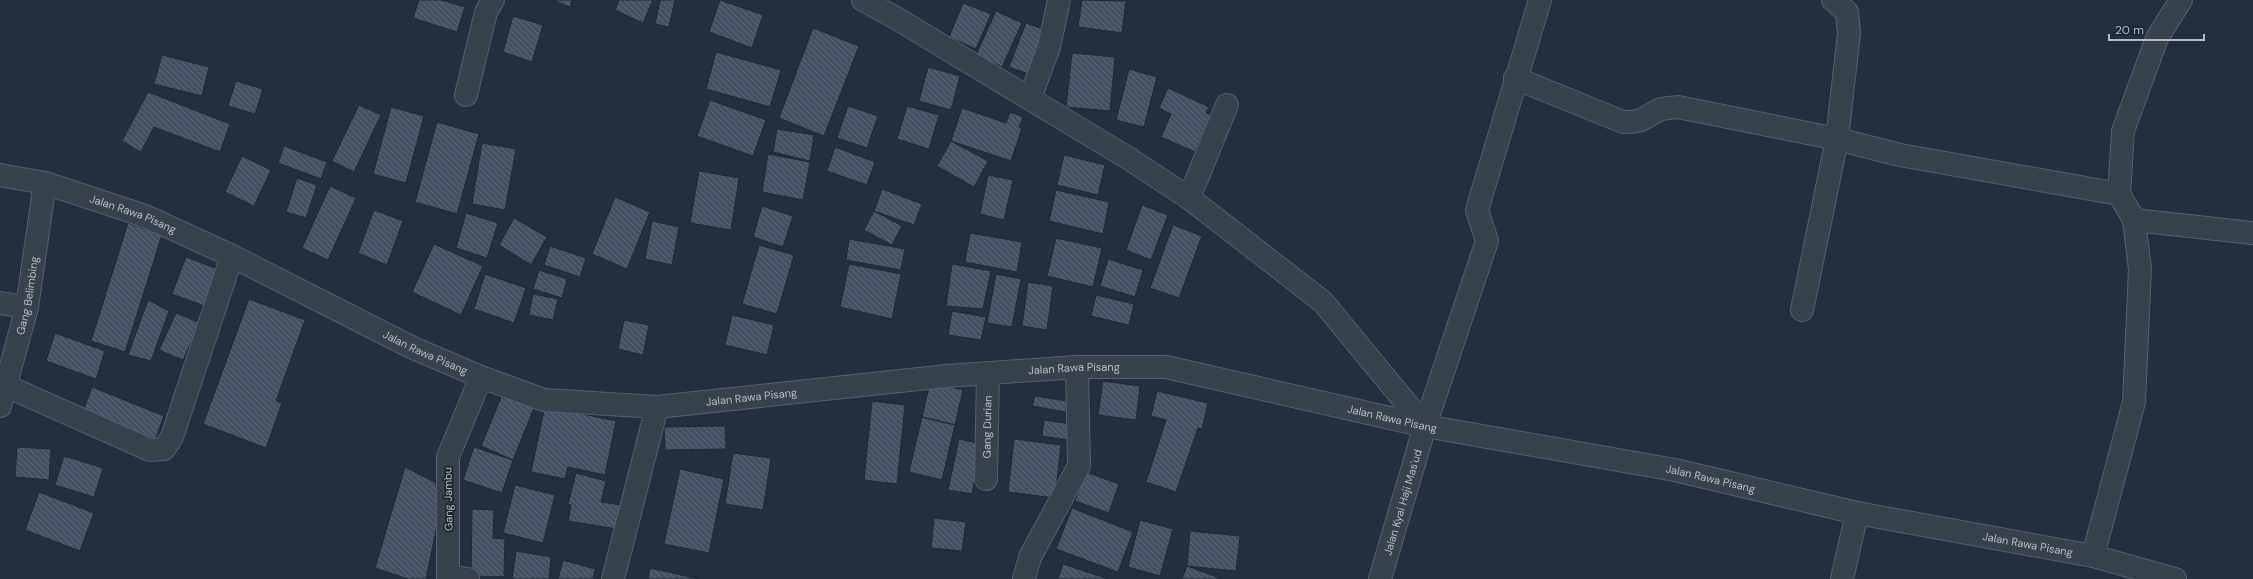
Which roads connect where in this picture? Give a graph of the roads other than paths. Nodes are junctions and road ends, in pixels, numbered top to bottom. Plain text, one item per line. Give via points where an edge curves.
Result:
1 (493, 0) edge
2 (863, 0) edge
3 (1059, 0) edge
4 (1540, 0) edge
5 (1833, 0) edge
6 (2174, 1) edge
7 (1515, 78) junction
8 (466, 95) dead end
9 (1030, 98) junction
10 (1227, 105) dead end
11 (1838, 139) junction
12 (0, 175) edge
13 (45, 183) junction
14 (2120, 194) junction
15 (1189, 198) junction
16 (2134, 220) junction
17 (2253, 233) edge
18 (232, 256) junction
19 (0, 303) edge
20 (27, 307) junction
21 (1802, 310) dead end
22 (1077, 367) junction
23 (988, 374) junction
24 (481, 377) junction
25 (2, 396) edge
26 (657, 407) junction
27 (1425, 426) junction
28 (986, 479) dead end
29 (1857, 512) junction
30 (2093, 556) junction
31 (455, 578) edge
32 (613, 579) edge
33 (1024, 579) edge
34 (1380, 579) edge
35 (1842, 579) edge
36 (2175, 579) edge

1 - 8 street via 486,12
2 - 9 street
3 - 9 street via 1050,47
4 - 7 street, Jalan Kyai Haji Mas'ud
5 - 11 street via 1847,12 1849,33
6 - 14 street via 2157,38 2123,131
7 - 11 street via 1623,122 1636,123 1659,110 1678,107
7 - 27 street, Jalan Kyai Haji Mas'ud via 1477,210 1487,241
9 - 15 street
10 - 15 street
11 - 14 street via 1900,155
11 - 21 street
12 - 13 street, Jalan Rawa Pisang
13 - 18 street, Jalan Rawa Pisang via 145,216
13 - 20 street, Gang Belimbing
14 - 16 street
15 - 27 street via 1323,302
16 - 17 street
16 - 30 street via 2140,269 2134,402
18 - 24 street, Jalan Rawa Pisang via 413,348
18 - 25 street via 172,437 164,449 150,450
19 - 20 street
20 - 25 street, Gang Belimbing
22 - 23 street, Jalan Rawa Pisang
22 - 27 street, Jalan Rawa Pisang via 1166,367
22 - 33 street via 1079,466 1030,557
23 - 26 street, Jalan Rawa Pisang via 947,376
23 - 28 street, Gang Durian
24 - 26 street, Jalan Rawa Pisang via 544,400
24 - 31 street, Gang Jambu via 448,456
26 - 32 street
27 - 29 street, Jalan Rawa Pisang via 1675,470
27 - 34 street, Jalan Kyai Haji Mas'ud
29 - 30 street, Jalan Rawa Pisang
29 - 35 street
30 - 36 street, Jalan Rawa Pisang

